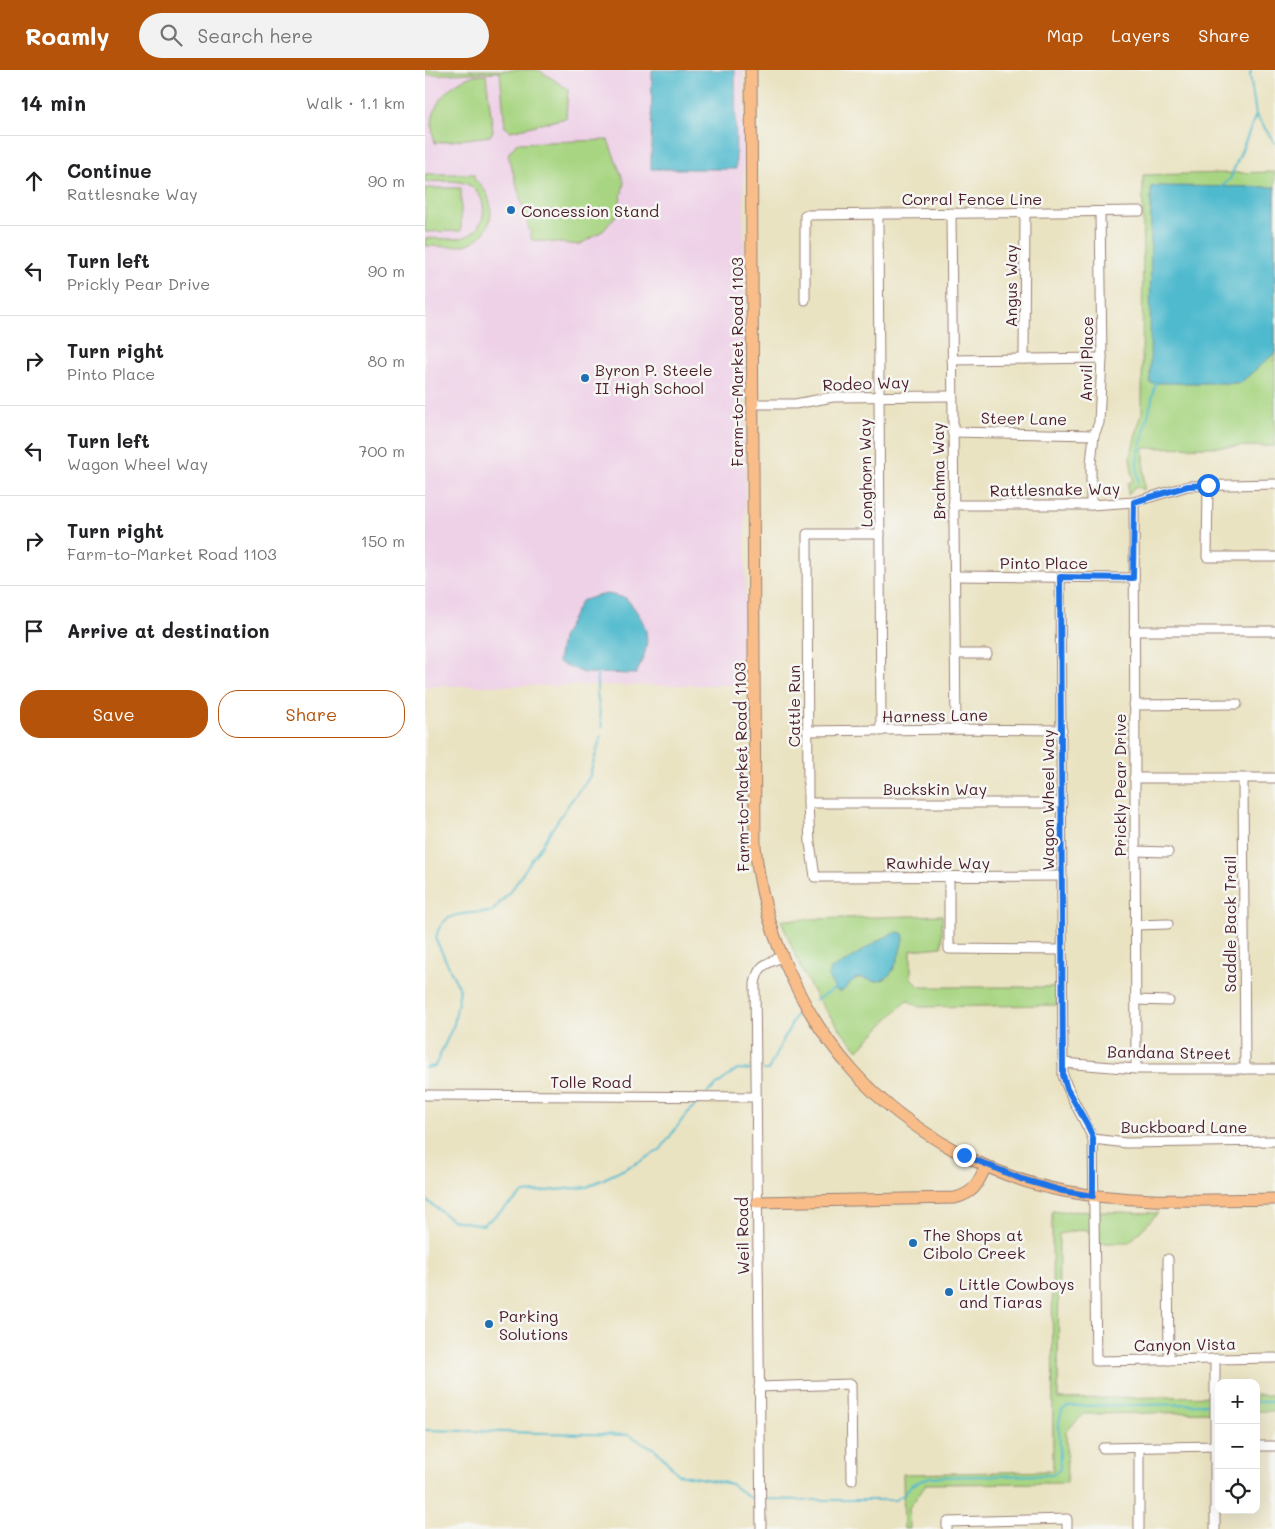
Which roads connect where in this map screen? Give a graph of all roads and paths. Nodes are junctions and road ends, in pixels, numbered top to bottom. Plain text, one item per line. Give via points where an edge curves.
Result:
1 (751, 70) edge
2 (1140, 211) dead end
3 (1099, 212) junction
4 (951, 213) junction
5 (1025, 213) junction
6 (878, 214) junction
7 (805, 300) dead end
8 (1102, 358) junction
9 (1024, 359) junction
10 (953, 360) junction
11 (952, 396) junction
12 (879, 397) junction
13 (752, 404) junction
14 (952, 432) junction
15 (1094, 435) junction
16 (1275, 484) edge
17 (1208, 485) junction
18 (1134, 502) junction
19 (953, 505) junction
20 (1091, 505) junction
21 (881, 534) junction
22 (1275, 557) edge
23 (954, 576) junction
24 (1060, 577) junction
25 (1133, 578) junction
26 (1133, 631) junction
27 (1275, 631) edge
28 (955, 654) junction
29 (987, 654) dead end
30 (1237, 704) dead end
31 (1134, 705) junction
32 (956, 729) junction
33 (1062, 730) junction
34 (808, 731) junction
35 (881, 731) junction
36 (1134, 778) junction
37 (1275, 778) edge
38 (1243, 779) junction
39 (1062, 803) junction
40 (808, 804) junction
41 (1135, 851) junction
42 (1168, 852) dead end
43 (1062, 876) junction
44 (815, 877) joint
45 (949, 877) junction
46 (1167, 924) dead end
47 (1135, 925) junction
48 (1062, 950) junction
49 (782, 957) junction
50 (1136, 1000) junction
51 (1169, 1001) dead end
52 (1063, 1064) junction
53 (1245, 1068) junction
54 (1136, 1069) junction
55 (1275, 1069) edge
56 (425, 1095) edge
57 (757, 1097) junction
58 (1093, 1138) junction
59 (1275, 1141) edge
60 (985, 1166) junction
61 (1093, 1196) junction
62 (1275, 1199) edge
63 (757, 1202) junction
64 (1168, 1260) dead end
65 (1275, 1358) edge
66 (1215, 1359) junction
67 (1096, 1360) joint
68 (1169, 1360) junction
69 (759, 1386) junction
70 (1216, 1424) edge
71 (1215, 1446) edge
72 (1260, 1446) edge
73 (1275, 1446) edge
74 (1103, 1448) dead end
75 (1139, 1448) junction
76 (1216, 1469) edge
77 (852, 1480) dead end
78 (947, 1525) edge
79 (761, 1529) edge
80 (1067, 1529) edge
81 (1139, 1529) edge
82 (1215, 1529) edge

1 - 13 main road, Farm-to-Market Road 1103
2 - 3 street, Corral Fence Line
3 - 5 street, Corral Fence Line
3 - 8 street, Anvil Place
4 - 5 street, Corral Fence Line
4 - 6 street, Corral Fence Line
4 - 10 street, Brahma Way
5 - 9 street, Angus Way
6 - 7 street, Corral Fence Line via 805,214
6 - 12 street, Longhorn Way
8 - 9 street
8 - 15 street, Anvil Place via 1099,423
9 - 10 street
10 - 11 street, Brahma Way
11 - 12 street, Rodeo Way
11 - 14 street, Brahma Way
12 - 13 street, Rodeo Way via 833,397 795,404
12 - 21 street, Longhorn Way
13 - 49 main road, Farm-to-Market Road 1103 via 755,846 760,881
14 - 15 street, Steer Lane
14 - 19 street, Brahma Way
15 - 20 street, Anvil Place
16 - 17 street, Rattlesnake Way
17 - 18 street, Rattlesnake Way via 1188,486
17 - 22 street via 1207,556
18 - 20 street, Rattlesnake Way
18 - 25 street, Prickly Pear Drive
19 - 20 street, Rattlesnake Way
19 - 23 street, Brahma Way
21 - 34 street, Cattle Run via 807,534
21 - 35 street, Longhorn Way
23 - 24 street, Pinto Place
23 - 28 street, Brahma Way
24 - 25 street, Pinto Place
24 - 33 street, Wagon Wheel Way
25 - 26 street, Prickly Pear Drive
26 - 27 street
26 - 31 street, Prickly Pear Drive
28 - 29 street
28 - 32 street, Brahma Way
30 - 31 street
31 - 36 street, Prickly Pear Drive
32 - 33 street, Harness Lane
32 - 35 street, Harness Lane
33 - 39 street, Wagon Wheel Way
34 - 35 street, Harness Lane
34 - 40 street, Cattle Run
36 - 38 street
36 - 41 street, Prickly Pear Drive
37 - 38 street
38 - 53 street, Saddle Back Trail
39 - 40 street, Buckskin Way
39 - 43 street, Wagon Wheel Way
40 - 44 street, Cattle Run via 809,843
41 - 42 street
41 - 47 street, Prickly Pear Drive
43 - 45 street, Rawhide Way
43 - 48 street, Wagon Wheel Way
44 - 45 street, Rawhide Way
45 - 48 street via 949,949
46 - 47 street
47 - 50 street, Prickly Pear Drive
48 - 52 street, Wagon Wheel Way
49 - 57 street, Weil Road via 761,967 755,984
49 - 60 main road, Farm-to-Market Road 1103 via 814,1017 854,1072 881,1099 925,1132
50 - 51 street
50 - 54 street, Prickly Pear Drive
52 - 54 street, Bandana Street
52 - 58 street, Wagon Wheel Way via 1067,1089
53 - 54 street, Bandana Street
53 - 55 street, Bandana Street
56 - 57 street, Tolle Road
57 - 63 street, Weil Road
58 - 59 street, Buckboard Lane via 1126,1143
58 - 61 street, Wagon Wheel Way
60 - 61 main road, Farm-to-Market Road 1103 via 1043,1186
60 - 63 main road via 969,1194 955,1198
61 - 62 main road, Farm-to-Market Road 1103 via 1179,1200
61 - 67 street, Wagon Wheel Way
63 - 69 street, Weil Road
64 - 68 street
65 - 66 street, Canyon Vista
66 - 68 street, Canyon Vista
66 - 70 street
67 - 68 street, Canyon Vista
69 - 77 street via 851,1384
69 - 79 street, Weil Road
71 - 75 street
72 - 73 street
74 - 75 street
75 - 81 street
76 - 82 street
78 - 80 street via 1067,1519

